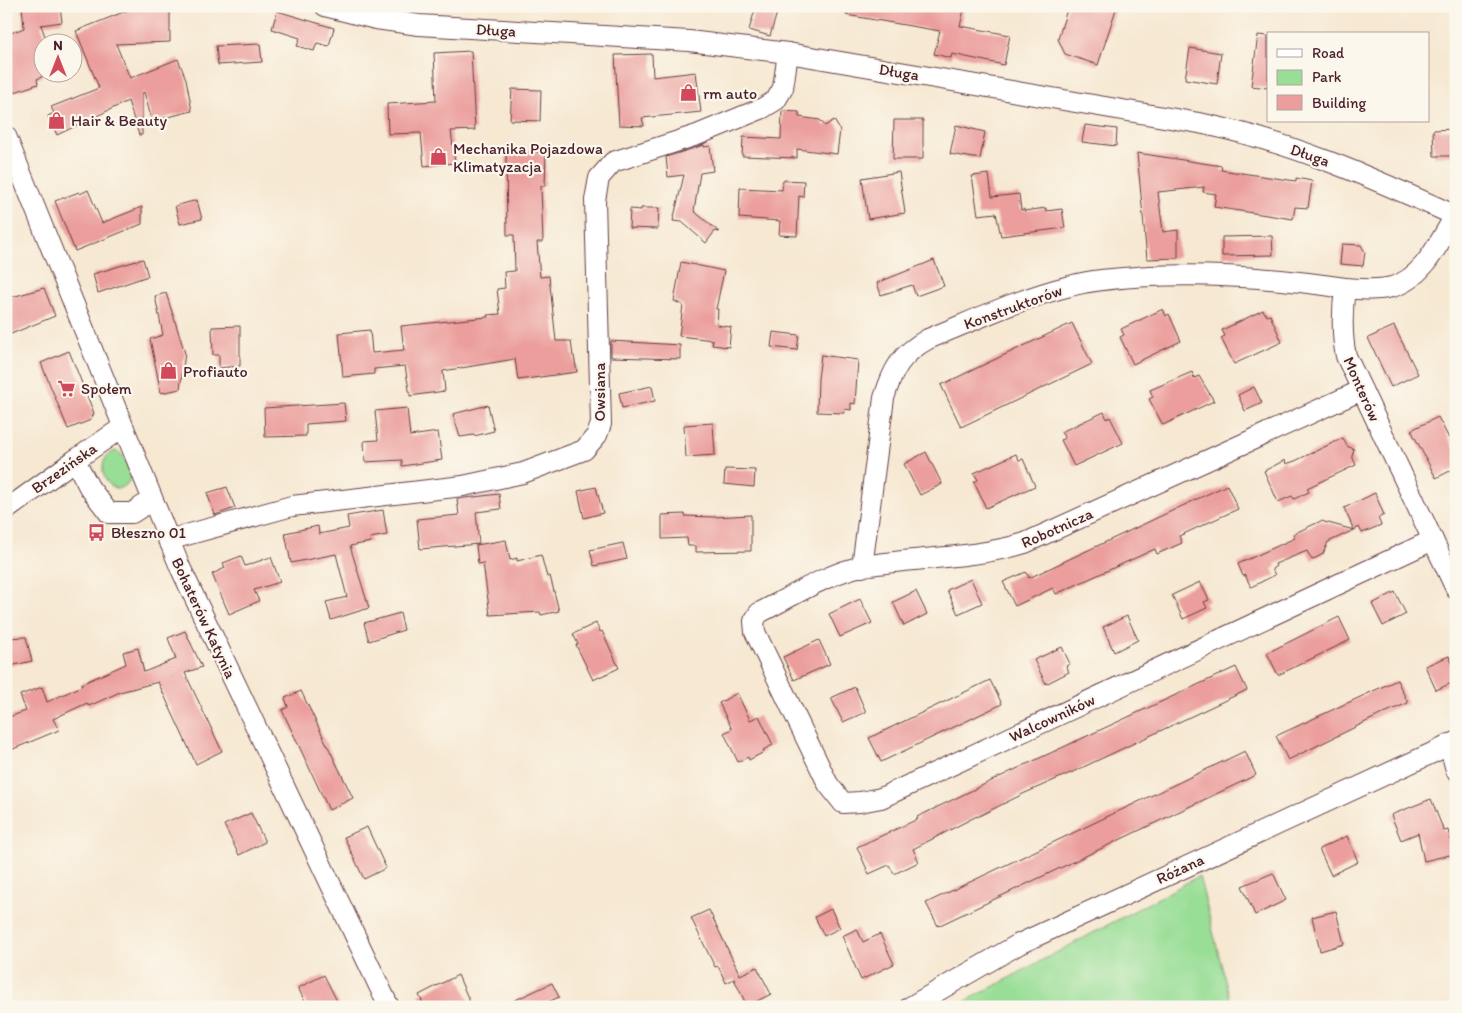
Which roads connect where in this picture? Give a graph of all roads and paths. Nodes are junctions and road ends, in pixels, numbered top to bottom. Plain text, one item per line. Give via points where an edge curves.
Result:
1 (325, 6) edge
2 (788, 53) junction
3 (6, 136) edge
4 (1456, 216) edge
5 (1345, 288) junction
6 (1362, 390) junction
7 (123, 427) junction
8 (75, 460) junction
9 (152, 500) junction
10 (6, 510) edge
11 (168, 540) junction
12 (1433, 540) junction
13 (862, 567) junction
14 (1456, 589) edge
15 (755, 632) joint
16 (1452, 743) edge
17 (1456, 770) edge
18 (389, 1007) edge
19 (910, 1007) edge

1 - 2 street, Długa via 376,19 419,25 689,41
2 - 4 street, Długa via 1234,130 1370,177
2 - 11 street, Owsiana via 783,88 776,100 697,135 613,162 599,178 595,200 601,424 597,435 584,450 523,473 463,486 292,506
3 - 7 street, Bohaterów Katynia
4 - 5 street via 1431,257 1410,279 1392,287 1369,290
5 - 6 street, Monterów via 1342,339
5 - 13 street, Konstruktorów via 1289,279 1225,276 1117,278 1071,285 1029,298 917,345 892,372 884,398
6 - 12 street, Monterów
6 - 13 street, Robotnicza via 1025,543 982,554
7 - 8 street, Brzezińska
7 - 9 street, Bohaterów Katynia
8 - 9 street via 89,487 109,512 132,512
8 - 10 street, Brzezińska
9 - 11 street, Bohaterów Katynia
11 - 18 street, Bohaterów Katynia
12 - 14 street, Monterów
12 - 15 street, Walcowników via 881,798 860,802 843,803 828,784
13 - 15 street, Robotnicza via 824,580 759,613 754,621
16 - 17 street
16 - 19 street, Różana via 1019,944

